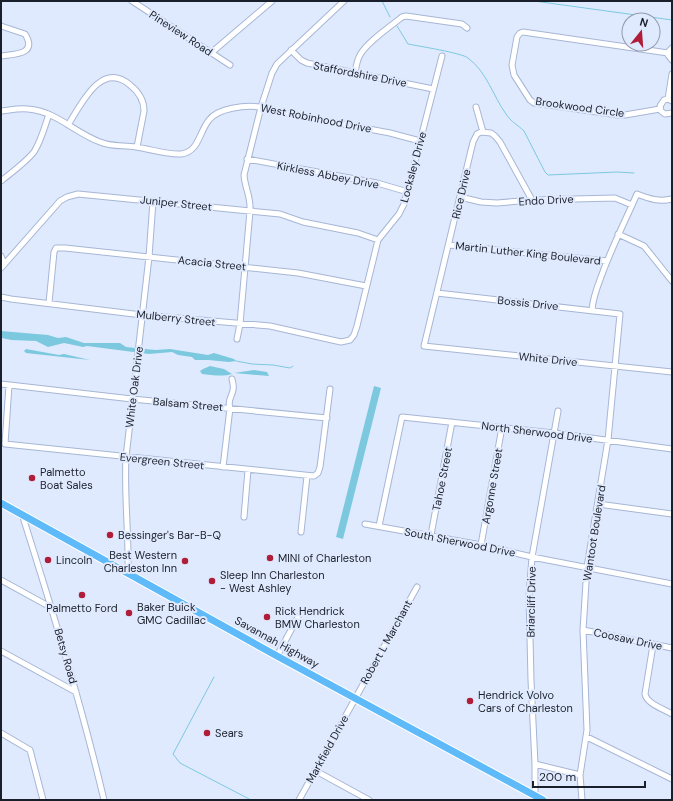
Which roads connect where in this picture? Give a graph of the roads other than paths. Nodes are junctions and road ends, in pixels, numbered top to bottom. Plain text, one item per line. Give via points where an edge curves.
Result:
1 (132, 1) edge
2 (272, 1) edge
3 (344, 1) edge
4 (1, 26) edge
5 (467, 28) dead end
6 (672, 48) edge
7 (291, 50) junction
8 (211, 53) junction
9 (668, 53) junction
10 (1, 56) edge
11 (442, 56) dead end
12 (672, 60) edge
13 (230, 65) dead end
14 (355, 73) junction
15 (672, 74) edge
16 (434, 89) junction
17 (670, 100) edge
18 (261, 107) junction
19 (476, 107) dead end
20 (660, 109) junction
21 (1, 111) edge
22 (672, 113) edge
23 (49, 114) junction
24 (68, 125) junction
25 (483, 132) junction
26 (420, 141) junction
27 (137, 147) junction
28 (247, 159) junction
29 (1, 181) edge
30 (408, 192) junction
31 (460, 197) junction
32 (672, 199) edge
33 (532, 200) junction
34 (153, 201) junction
35 (632, 205) junction
36 (250, 211) junction
37 (618, 234) junction
38 (378, 240) junction
39 (449, 245) junction
40 (1, 256) edge
41 (149, 257) junction
42 (607, 261) junction
43 (3, 266) edge
44 (246, 267) junction
45 (672, 281) edge
46 (366, 286) junction
47 (437, 293) junction
48 (1, 297) edge
49 (49, 303) junction
50 (592, 310) junction
51 (620, 314) joint
52 (142, 315) junction
53 (240, 324) junction
54 (237, 339) dead end
55 (350, 340) joint
56 (424, 346) joint
57 (614, 366) junction
58 (672, 372) edge
59 (232, 380) dead end
60 (1, 384) edge
61 (9, 385) junction
62 (330, 390) dead end
63 (132, 399) junction
64 (230, 408) junction
65 (558, 411) dead end
66 (326, 418) junction
67 (452, 422) junction
68 (502, 427) junction
69 (554, 433) junction
70 (608, 440) junction
71 (672, 450) edge
72 (126, 457) junction
73 (223, 467) junction
74 (248, 470) junction
75 (307, 476) junction
76 (1, 503) edge
77 (598, 504) junction
78 (22, 514) junction
79 (672, 514) edge
80 (244, 517) dead end
81 (365, 524) dead end
82 (379, 526) junction
83 (301, 532) dead end
84 (431, 535) junction
85 (481, 545) junction
86 (532, 557) junction
87 (587, 567) junction
88 (128, 573) junction
89 (1, 580) edge
90 (672, 584) edge
91 (417, 587) dead end
92 (52, 608) junction
93 (298, 617) dead end
94 (583, 630) junction
95 (653, 644) junction
96 (672, 648) edge
97 (1, 651) edge
98 (277, 656) junction
99 (76, 692) junction
100 (356, 697) junction
101 (672, 714) edge
102 (1, 733) edge
103 (587, 737) junction
104 (535, 764) junction
105 (316, 771) junction
106 (580, 775) junction
107 (672, 779) edge
108 (535, 796) junction
109 (43, 800) edge
110 (104, 800) edge
111 (299, 800) edge
112 (369, 800) edge
113 (543, 800) edge
114 (582, 800) edge

1 - 8 street, Pineview Road
2 - 8 street
3 - 7 street
4 - 10 street via 24,34 28,45 22,53
5 - 14 street via 462,24 402,17 363,50
6 - 9 street
7 - 14 street, Staffordshire Drive via 307,63
7 - 18 street via 272,73
8 - 13 street, Pineview Road
9 - 12 street
9 - 20 street, Brookwood Circle via 523,32 517,37 512,65 514,75 534,103 618,115
11 - 16 street, Locksley Drive
14 - 16 street, Staffordshire Drive
15 - 17 street
16 - 26 street, Locksley Drive
17 - 20 street via 662,102
18 - 26 street, West Robinhood Drive
18 - 27 street, West Robinhood Drive via 244,106 215,114 195,146 187,153 176,154
18 - 28 street
19 - 25 street
20 - 22 street via 665,114
21 - 23 street, West Robinhood Drive via 28,109
23 - 24 street, West Robinhood Drive
23 - 29 street via 34,152
24 - 27 street, West Robinhood Drive via 100,143
24 - 27 street via 93,86 104,80 117,78 138,92 144,105
25 - 31 street, Rice Drive via 474,138
25 - 33 street via 492,133 500,142
26 - 30 street, Locksley Drive
28 - 30 street, Kirkless Abbey Drive via 377,183
28 - 36 street via 244,181 251,200
30 - 38 street, Locksley Drive via 399,214
31 - 33 street, Endo Drive via 489,203
31 - 39 street, Rice Drive
32 - 35 street via 653,200 637,194
33 - 35 street, Endo Drive via 615,198
34 - 36 street, Juniper Street
34 - 41 street, White Oak Drive
34 - 43 street, Juniper Street via 78,194 67,197 60,201
35 - 37 street
36 - 38 street, Juniper Street via 280,214 302,222 358,232
36 - 44 street
37 - 42 street
37 - 45 street via 644,246
38 - 46 street, Locksley Drive
39 - 42 street, Martin Luther King Boulevard
39 - 47 street, Rice Drive
40 - 43 street
41 - 44 street, Acacia Street
41 - 49 street, Acacia Street via 56,248
41 - 52 street, White Oak Drive
42 - 50 street via 595,291
44 - 46 street, Acacia Street via 298,273
44 - 53 street
46 - 55 street, Locksley Drive via 357,326
47 - 50 street, Bossis Drive
47 - 56 street, Rice Drive
48 - 49 street, Mulberry Street
49 - 52 street, Mulberry Street
50 - 51 street, Bossis Drive
51 - 57 street, Wantoot Boulevard
52 - 53 street, Mulberry Street
52 - 63 street, White Oak Drive
53 - 54 street
53 - 55 street, Mulberry Street via 270,326 341,342
56 - 57 street, White Drive
57 - 58 street, White Drive
57 - 70 street, Wantoot Boulevard
59 - 64 street
60 - 61 street, Balsam Street
61 - 63 street, Balsam Street
61 - 72 street, Evergreen Street via 5,444
62 - 66 street
63 - 64 street, Balsam Street
63 - 72 street, White Oak Drive
64 - 66 street, Balsam Street
64 - 73 street
65 - 69 street, Briarcliff Drive
66 - 75 street, Evergreen Street via 318,474
67 - 68 street, North Sherwood Drive
67 - 82 street, North Sherwood Drive via 402,417
67 - 84 street, Tahoe Street
68 - 69 street, North Sherwood Drive
68 - 85 street, Argonne Street
69 - 70 street, North Sherwood Drive
69 - 86 street, Briarcliff Drive
70 - 71 street, North Sherwood Drive
70 - 77 street, Wantoot Boulevard
72 - 73 street, Evergreen Street
72 - 88 street, White Oak Drive
73 - 74 street, Evergreen Street
74 - 75 street, Evergreen Street
74 - 80 street
75 - 83 street
76 - 78 highway, Savannah Highway
77 - 79 street
77 - 87 street, Wantoot Boulevard
78 - 88 highway, Savannah Highway
78 - 92 street, Betsy Road
81 - 82 street, South Sherwood Drive
82 - 84 street, South Sherwood Drive
84 - 85 street, South Sherwood Drive
85 - 86 street, South Sherwood Drive
86 - 87 street, South Sherwood Drive
86 - 104 street, Briarcliff Drive via 529,596
87 - 90 street, South Sherwood Drive
87 - 94 street, Wantoot Boulevard
88 - 98 highway, Savannah Highway
89 - 92 street
91 - 100 street, Robert L Marchant
92 - 99 street, Betsy Road
93 - 98 street
94 - 95 street, Coosaw Drive
94 - 103 street, Wantoot Boulevard
95 - 96 street, Coosaw Drive
95 - 101 street via 644,694 648,701
97 - 99 street
98 - 100 highway, Savannah Highway
99 - 110 street, Betsy Road
100 - 105 street, Markfield Drive
100 - 108 highway, Savannah Highway
102 - 109 street via 30,750
103 - 106 street, Wantoot Boulevard
103 - 107 street
104 - 106 street
104 - 108 street, Briarcliff Drive
105 - 111 street, Markfield Drive
105 - 112 street
106 - 114 street, Wantoot Boulevard
108 - 113 highway, Savannah Highway

